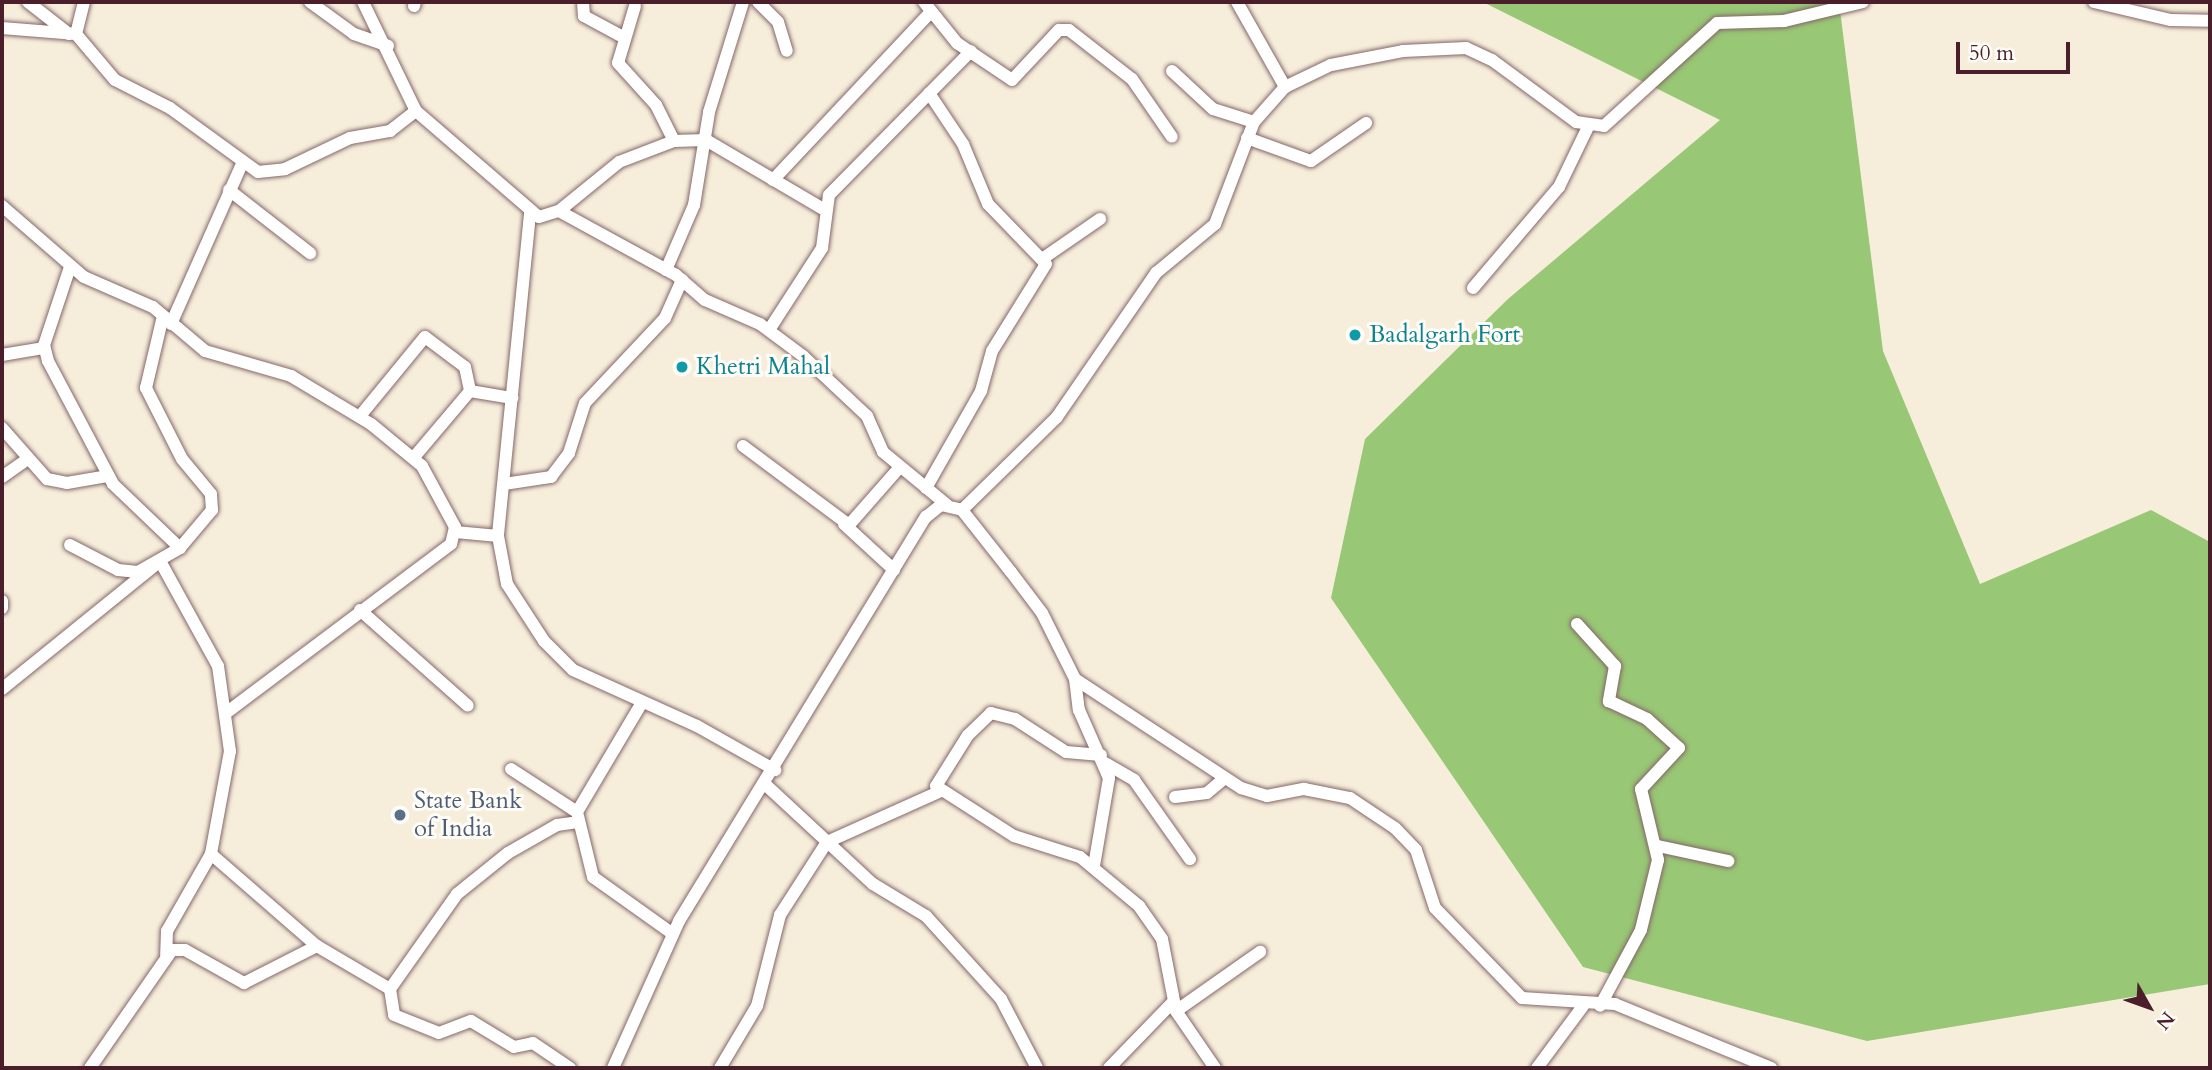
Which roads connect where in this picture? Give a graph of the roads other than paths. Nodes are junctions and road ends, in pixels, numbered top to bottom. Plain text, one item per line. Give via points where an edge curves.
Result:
1 (28, 2) edge
2 (84, 2) edge
3 (310, 2) edge
4 (363, 2) edge
5 (583, 2) edge
6 (743, 2) edge
7 (758, 2) edge
8 (1237, 2) edge
9 (1863, 2) edge
10 (2094, 2) edge
11 (635, 6) dead end
12 (927, 7) edge
13 (2210, 21) edge
14 (2, 28) edge
15 (73, 34) junction
16 (622, 37) junction
17 (388, 46) junction
18 (787, 51) dead end
19 (971, 51) junction
20 (1172, 71) dead end
21 (1285, 87) junction
22 (929, 93) junction
23 (416, 111) junction
24 (1254, 122) junction
25 (1366, 123) dead end
26 (1588, 127) junction
27 (1172, 136) dead end
28 (1247, 138) junction
29 (706, 139) junction
30 (674, 141) junction
31 (241, 166) junction
32 (774, 180) junction
33 (229, 190) junction
34 (2, 206) edge
35 (825, 210) junction
36 (559, 211) junction
37 (530, 214) junction
38 (1100, 219) dead end
39 (310, 253) dead end
40 (1045, 257) junction
41 (70, 267) junction
42 (667, 270) junction
43 (682, 280) junction
44 (1473, 288) dead end
45 (167, 320) junction
46 (769, 330) junction
47 (44, 348) junction
48 (2, 355) edge
49 (470, 391) junction
50 (512, 398) junction
51 (360, 416) junction
52 (2, 428) edge
53 (743, 446) dead end
54 (415, 456) junction
55 (26, 460) junction
56 (900, 467) junction
57 (108, 476) junction
58 (2, 477) edge
59 (503, 484) junction
60 (926, 488) junction
61 (947, 505) junction
62 (962, 510) junction
63 (844, 524) junction
64 (456, 532) junction
65 (498, 536) junction
66 (70, 545) dead end
67 (180, 548) junction
68 (160, 561) junction
69 (894, 570) junction
70 (2, 601) edge
71 (2, 608) edge
72 (359, 610) junction
73 (1577, 624) dead end
74 (1075, 679) junction
75 (2, 689) edge
76 (641, 704) junction
77 (468, 706) dead end
78 (227, 712) junction
79 (1103, 759) junction
80 (512, 769) dead end
81 (775, 770) junction
82 (1225, 778) junction
83 (767, 786) junction
84 (939, 793) junction
85 (1175, 797) dead end
86 (578, 817) junction
87 (827, 842) junction
88 (1658, 846) junction
89 (211, 854) junction
90 (1190, 859) dead end
91 (1728, 861) dead end
92 (1094, 866) junction
93 (673, 934) junction
94 (317, 946) junction
95 (1260, 952) dead end
96 (166, 956) junction
97 (390, 989) junction
98 (1583, 1006) junction
99 (1601, 1006) junction
100 (1174, 1007) junction
101 (1541, 1064) edge
102 (1038, 1067) edge
103 (1106, 1067) edge
104 (90, 1068) edge
105 (570, 1068) edge
106 (613, 1068) edge
107 (720, 1068) edge
108 (1215, 1068) edge
109 (1554, 1068) edge
110 (1771, 1068) edge

1 - 15 street
2 - 15 street
3 - 17 street via 354,34
4 - 17 street
5 - 16 street via 584,16
6 - 29 street
7 - 18 street via 778,22
8 - 21 street
9 - 26 street via 1784,21 1738,17 1717,23 1619,118
10 - 13 street via 2171,20
11 - 16 street
12 - 19 street
12 - 32 street
14 - 15 street
15 - 31 street via 115,80 170,108
16 - 30 street via 621,72 656,106
17 - 23 street
19 - 22 street
19 - 27 street via 1014,80 1066,29 1132,79
20 - 24 street via 1213,109
21 - 24 street
21 - 26 street via 1331,65 1403,51 1465,48
22 - 35 street via 829,195
22 - 40 street via 963,144 988,205
23 - 31 street via 390,131 350,138 285,169 258,172
23 - 37 street via 457,140
24 - 28 street
25 - 28 street via 1311,161
26 - 44 street via 1559,187
28 - 62 street via 1215,224 1156,273 1057,417
29 - 30 street
29 - 32 street
29 - 42 street via 694,205
30 - 36 street via 603,172
31 - 33 street
32 - 35 street
33 - 39 street
33 - 45 street
34 - 41 street
35 - 46 street via 822,248
36 - 37 street
36 - 42 street
37 - 50 street
38 - 40 street
40 - 60 street via 1044,270 992,351 976,401
41 - 45 street
41 - 47 street
42 - 43 street
43 - 46 street via 705,300
43 - 59 street via 665,318 585,403 569,453 551,477
45 - 51 street via 205,351 291,376
45 - 67 street via 146,388 182,459 213,499 209,516
46 - 56 street via 858,405 880,448
47 - 48 street
47 - 57 street
49 - 50 street
49 - 51 street via 465,367 425,337
49 - 54 street
50 - 59 street
51 - 54 street
52 - 55 street
53 - 63 street
54 - 64 street
55 - 57 street via 57,483
55 - 58 street
56 - 60 street
56 - 63 street via 857,522
57 - 67 street
59 - 65 street
60 - 61 street
61 - 62 street
61 - 69 street via 926,517
62 - 74 street via 1042,613
63 - 69 street
64 - 65 street
64 - 72 street via 451,544
65 - 76 street via 507,584 544,641 573,670
66 - 68 street via 125,572
67 - 68 street
68 - 75 street
68 - 78 street via 218,666
69 - 81 street
70 - 71 street
72 - 77 street
72 - 78 street
73 - 88 street via 1615,666 1609,701 1642,716 1678,744 1640,792
74 - 79 street via 1079,710
74 - 82 street via 1157,727
76 - 81 street via 697,726
76 - 86 street
78 - 89 street via 228,775
79 - 84 street via 1066,752 1014,719 991,713 940,776
79 - 90 street via 1134,780
79 - 92 street via 1108,811
80 - 86 street
81 - 83 street
82 - 85 street via 1207,793
82 - 98 street via 1267,796 1304,789 1350,798 1376,813 1409,839 1426,894 1496,975 1522,998
83 - 87 street
83 - 93 street
84 - 87 street
84 - 92 street via 1014,836 1058,846
86 - 93 street via 593,877
86 - 97 street via 508,853 457,894
87 - 102 street via 873,884 926,916 980,973
87 - 107 street via 780,915 757,1006
88 - 91 street
88 - 99 street via 1641,930
89 - 94 street
89 - 96 street via 167,931
92 - 100 street via 1157,927
93 - 106 street
94 - 96 street via 244,983 186,950
94 - 97 street
95 - 100 street
96 - 104 street
97 - 105 street via 394,1015 439,1033 471,1021 514,1046 533,1042
98 - 99 street
98 - 101 street
99 - 110 street via 1625,1008
100 - 103 street
100 - 108 street
101 - 109 street

